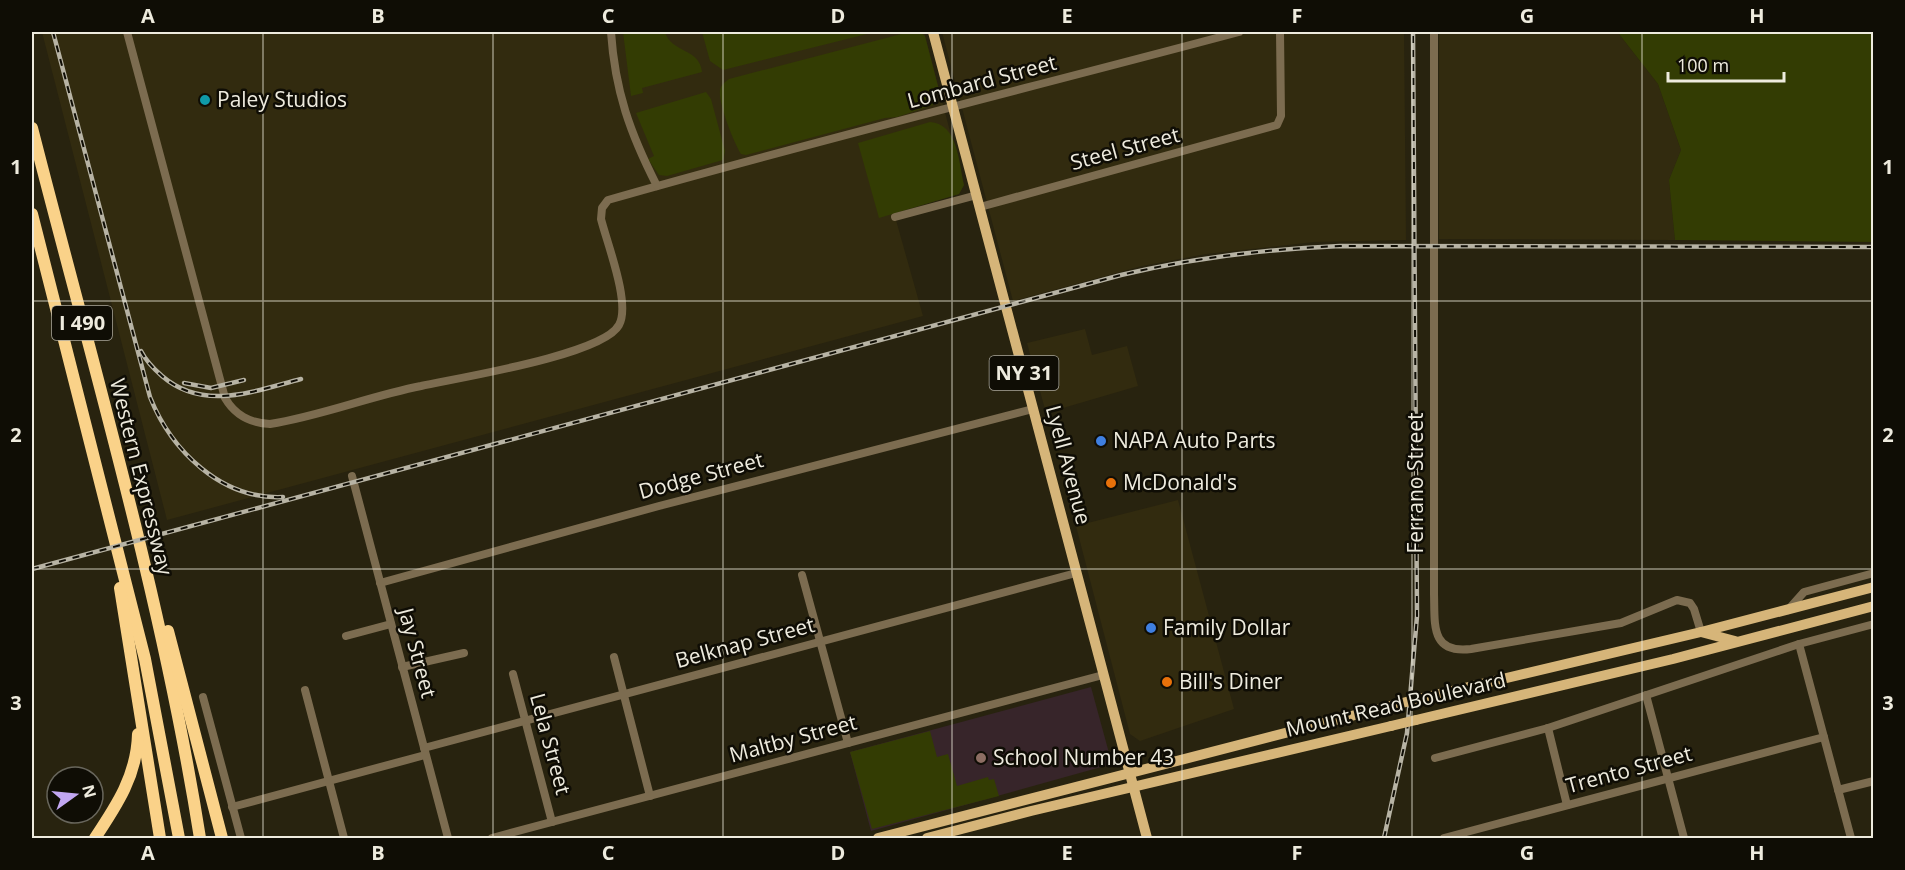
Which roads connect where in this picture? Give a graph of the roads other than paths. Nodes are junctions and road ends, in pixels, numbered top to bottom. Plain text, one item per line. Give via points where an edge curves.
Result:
1 (128, 32) edge
2 (611, 32) edge
3 (933, 32) edge
4 (1239, 32) edge
5 (1280, 32) edge
6 (1434, 32) edge
7 (954, 109) junction
8 (32, 128) edge
9 (657, 186) junction
10 (977, 195) junction
11 (980, 207) junction
12 (32, 214) edge
13 (895, 217) dead end
14 (1033, 409) junction
15 (352, 476) dead end
16 (108, 511) junction
17 (132, 518) junction
18 (1076, 573) junction
19 (1874, 573) edge
20 (802, 575) dead end
21 (380, 583) junction
22 (1874, 587) edge
23 (1874, 606) edge
24 (1787, 611) junction
25 (391, 624) junction
26 (1874, 624) edge
27 (1701, 632) junction
28 (346, 636) dead end
29 (820, 642) junction
30 (1738, 642) junction
31 (1799, 644) junction
32 (464, 653) dead end
33 (614, 657) dead end
34 (1673, 659) junction
35 (402, 667) junction
36 (513, 674) dead end
37 (1103, 675) junction
38 (305, 690) dead end
39 (137, 691) junction
40 (624, 694) junction
41 (1646, 695) junction
42 (204, 697) dead end
43 (525, 720) junction
44 (1548, 728) junction
45 (1824, 737) junction
46 (848, 743) junction
47 (425, 751) junction
48 (1435, 758) dead end
49 (1129, 772) junction
50 (1668, 778) junction
51 (329, 780) junction
52 (1874, 781) edge
53 (1133, 787) junction
54 (1838, 790) junction
55 (650, 796) junction
56 (1567, 805) junction
57 (232, 807) junction
58 (552, 822) junction
59 (95, 838) edge
60 (160, 838) edge
61 (179, 838) edge
62 (200, 838) edge
63 (222, 838) edge
64 (241, 838) edge
65 (344, 838) edge
66 (448, 838) edge
67 (492, 838) edge
68 (878, 838) edge
69 (927, 838) edge
70 (1147, 838) edge
71 (1444, 838) edge
72 (1684, 838) edge
73 (1851, 838) edge

1 - 9 street, Lombard Street via 221,386 228,404 249,420 280,422 421,386 474,377 612,335 623,314 622,298 601,219 602,208 608,200
2 - 9 street via 621,104
3 - 7 main road, Lyell Avenue / NY 31
4 - 7 street, Lombard Street
5 - 11 street, Steel Street via 1279,122 1274,127
6 - 27 street, Ferrano Street via 1437,636 1452,649 1472,649 1621,622 1677,600 1690,603
7 - 9 street, Lombard Street
7 - 10 main road, Lyell Avenue / NY 31
8 - 17 highway, Western Expressway / I 490
10 - 11 main road, Lyell Avenue / NY 31
10 - 13 street
11 - 14 main road, Lyell Avenue / NY 31
12 - 16 highway, Western Expressway / I 490
14 - 18 main road, Lyell Avenue / NY 31
14 - 21 street, Dodge Street
15 - 21 street, Jay Street
16 - 39 highway
16 - 61 highway, Western Expressway / I 490 via 153,695
17 - 62 highway, Western Expressway / I 490 via 172,681
17 - 63 highway via 170,638
18 - 29 street, Belknap Street
18 - 37 main road, Lyell Avenue / NY 31
19 - 24 street, Mount Read Boulevard via 1804,592
20 - 29 street
21 - 25 street, Jay Street
22 - 24 main road, Mount Read Boulevard
23 - 30 main road, Mount Read Boulevard
24 - 27 main road, Mount Read Boulevard
25 - 28 street
25 - 35 street, Jay Street
26 - 31 street
27 - 30 main road
27 - 34 main road via 1687,650
27 - 49 main road, Mount Read Boulevard, bridge
29 - 40 street, Belknap Street
29 - 46 street
30 - 34 main road, Mount Read Boulevard
31 - 41 street
31 - 45 street
32 - 35 street
33 - 40 street
34 - 53 main road, Mount Read Boulevard, bridge
35 - 47 street, Jay Street
36 - 43 street, Lela Street
37 - 46 street, Maltby Street
37 - 49 main road, Lyell Avenue / NY 31
38 - 51 street
39 - 59 highway via 134,767 123,795
39 - 60 highway
40 - 43 street, Belknap Street
40 - 55 street
41 - 44 street
41 - 50 street
42 - 57 street
43 - 47 street, Belknap Street
43 - 58 street, Lela Street
44 - 48 street
44 - 56 street
45 - 50 street, Trento Street
45 - 54 street
46 - 55 street, Maltby Street
47 - 51 street, Belknap Street
47 - 66 street, Jay Street
49 - 53 main road, Lyell Avenue / NY 31
49 - 68 main road, Mount Read Boulevard
50 - 56 street, Trento Street
50 - 72 street
51 - 57 street, Belknap Street
51 - 65 street
52 - 54 street
53 - 69 main road, Mount Read Boulevard
53 - 70 main road, Lyell Avenue / NY 31
54 - 73 street
55 - 58 street, Maltby Street
56 - 71 street, Trento Street
57 - 64 street
58 - 67 street, Maltby Street

